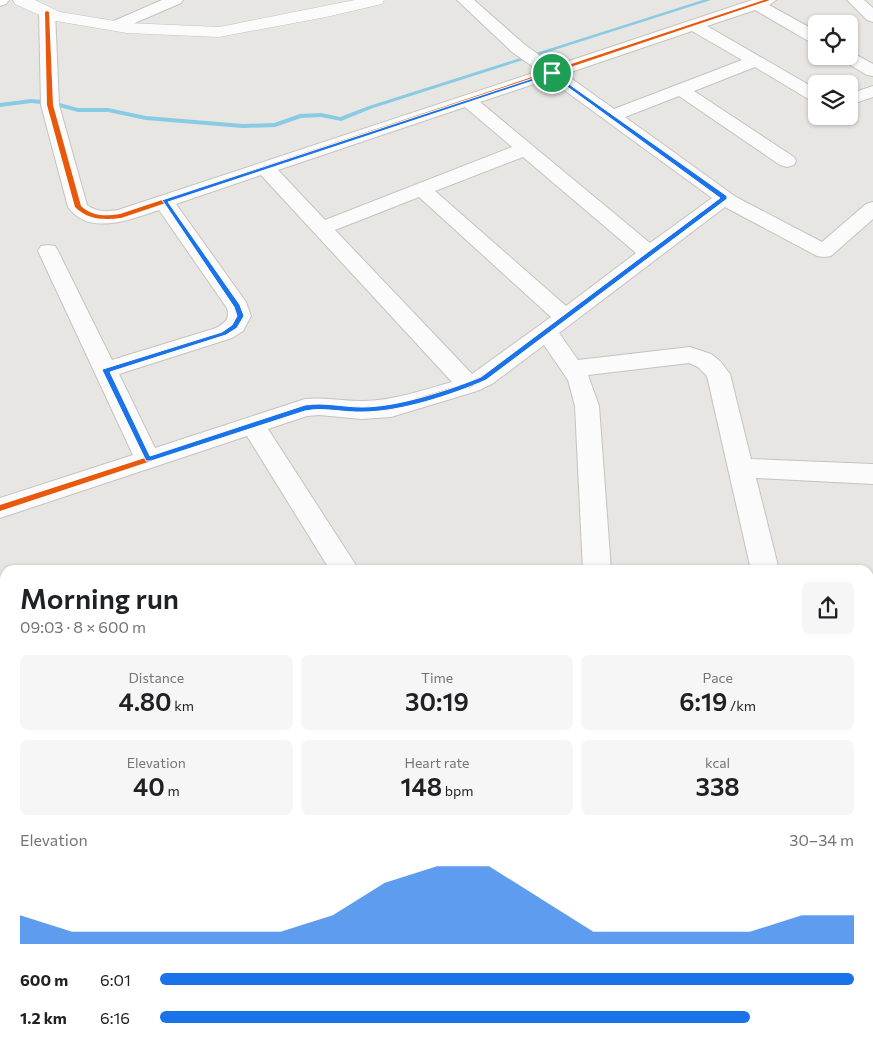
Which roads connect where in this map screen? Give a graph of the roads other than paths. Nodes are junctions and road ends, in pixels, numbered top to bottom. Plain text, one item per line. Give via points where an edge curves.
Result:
1 (175, 0) edge
2 (376, 0) edge
3 (465, 0) edge
4 (855, 0) edge
5 (24, 1) edge
6 (762, 2) edge
7 (47, 12) junction
8 (873, 17) edge
9 (694, 25) junction
10 (115, 26) junction
11 (808, 33) edge
12 (756, 61) junction
13 (858, 62) edge
14 (545, 68) junction
15 (873, 71) edge
16 (681, 90) junction
17 (808, 91) edge
18 (873, 91) edge
19 (858, 97) edge
20 (468, 101) junction
21 (611, 116) junction
22 (525, 149) junction
23 (787, 161) dead end
24 (265, 168) junction
25 (422, 190) junction
26 (724, 198) junction
27 (164, 202) junction
28 (873, 208) edge
29 (322, 228) junction
30 (48, 251) dead end
31 (650, 254) junction
32 (557, 325) junction
33 (572, 369) junction
34 (106, 370) junction
35 (469, 385) junction
36 (252, 425) junction
37 (148, 459) junction
38 (741, 468) junction
39 (873, 474) edge
40 (0, 508) edge
41 (342, 565) edge
42 (597, 565) edge
43 (764, 565) edge

1 - 10 street
2 - 10 street via 219,32
3 - 14 street
4 - 8 street
5 - 7 street
6 - 9 street
6 - 11 street
7 - 10 street
7 - 27 street via 51,99 78,207 92,217 121,216
9 - 12 street
9 - 14 street
12 - 16 street
12 - 17 street
13 - 15 street
14 - 20 street
14 - 21 street
16 - 21 street
16 - 23 street
18 - 19 street
20 - 22 street
20 - 24 street
21 - 26 street
22 - 25 street
22 - 31 street
24 - 27 street
24 - 29 street
25 - 29 street
25 - 32 street
26 - 28 street via 824,250
26 - 31 street
27 - 34 street via 238,306 240,316 235,326 224,333
29 - 35 street
30 - 34 street
31 - 32 street
32 - 33 street
32 - 35 street via 496,371
33 - 38 street via 690,355 702,358 718,374
33 - 42 street via 587,406
34 - 37 street
35 - 36 street via 391,408 362,410 319,406
36 - 37 street
36 - 41 street
37 - 40 street
38 - 39 street
38 - 43 street

